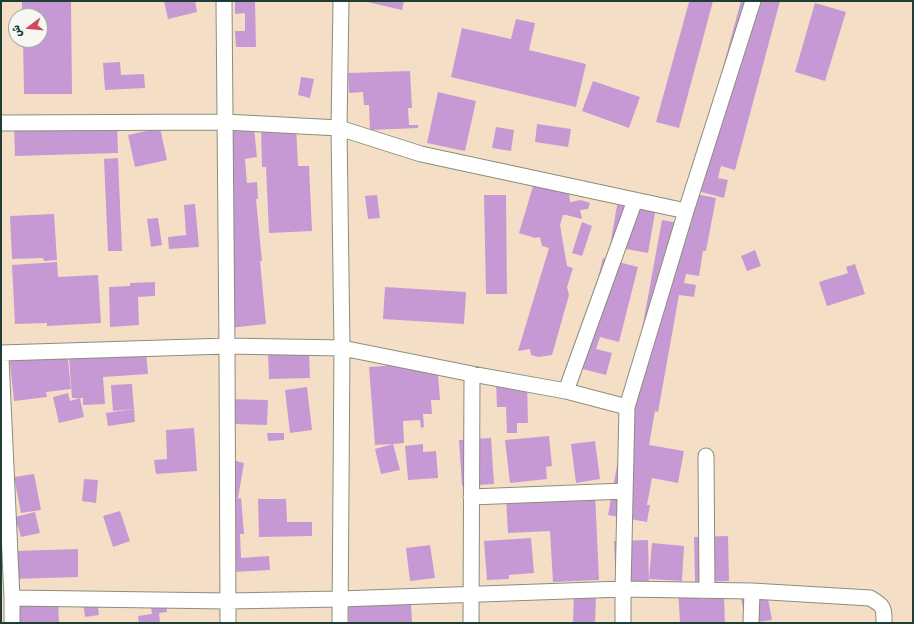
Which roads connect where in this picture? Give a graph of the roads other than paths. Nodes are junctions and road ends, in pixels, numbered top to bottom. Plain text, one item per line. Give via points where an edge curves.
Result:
1 (224, 1) edge
2 (340, 1) edge
3 (753, 1) edge
4 (225, 122) junction
5 (1, 123) edge
6 (340, 128) junction
7 (634, 200) junction
8 (686, 212) junction
9 (227, 346) junction
10 (342, 348) junction
11 (1, 353) edge
12 (1, 359) edge
13 (472, 374) junction
14 (566, 391) junction
15 (627, 407) junction
16 (706, 456) dead end
17 (625, 491) junction
18 (471, 497) junction
19 (623, 589) junction
20 (707, 590) junction
21 (752, 591) junction
22 (471, 594) junction
23 (12, 598) junction
24 (340, 599) junction
25 (228, 601) junction
26 (12, 623) edge
27 (228, 623) edge
28 (340, 623) edge
29 (471, 623) edge
30 (623, 623) edge
31 (751, 623) edge
32 (884, 623) edge

1 - 4 street
2 - 6 street
3 - 8 street
4 - 5 street
4 - 6 street
4 - 9 street
6 - 7 street via 421,154
6 - 10 street
7 - 8 street
7 - 14 street
8 - 15 street
9 - 10 street
9 - 11 street
9 - 25 street
10 - 13 street
10 - 24 street
12 - 23 street
13 - 14 street
13 - 18 street
14 - 15 street
15 - 17 street
16 - 20 street
17 - 18 street
17 - 19 street
18 - 22 street
19 - 20 street
19 - 22 street
19 - 30 street
20 - 21 street
21 - 31 street
21 - 32 street via 870,598 880,603 883,608
22 - 24 street
22 - 29 street
23 - 25 street
23 - 26 street
24 - 25 street
24 - 28 street
25 - 27 street

